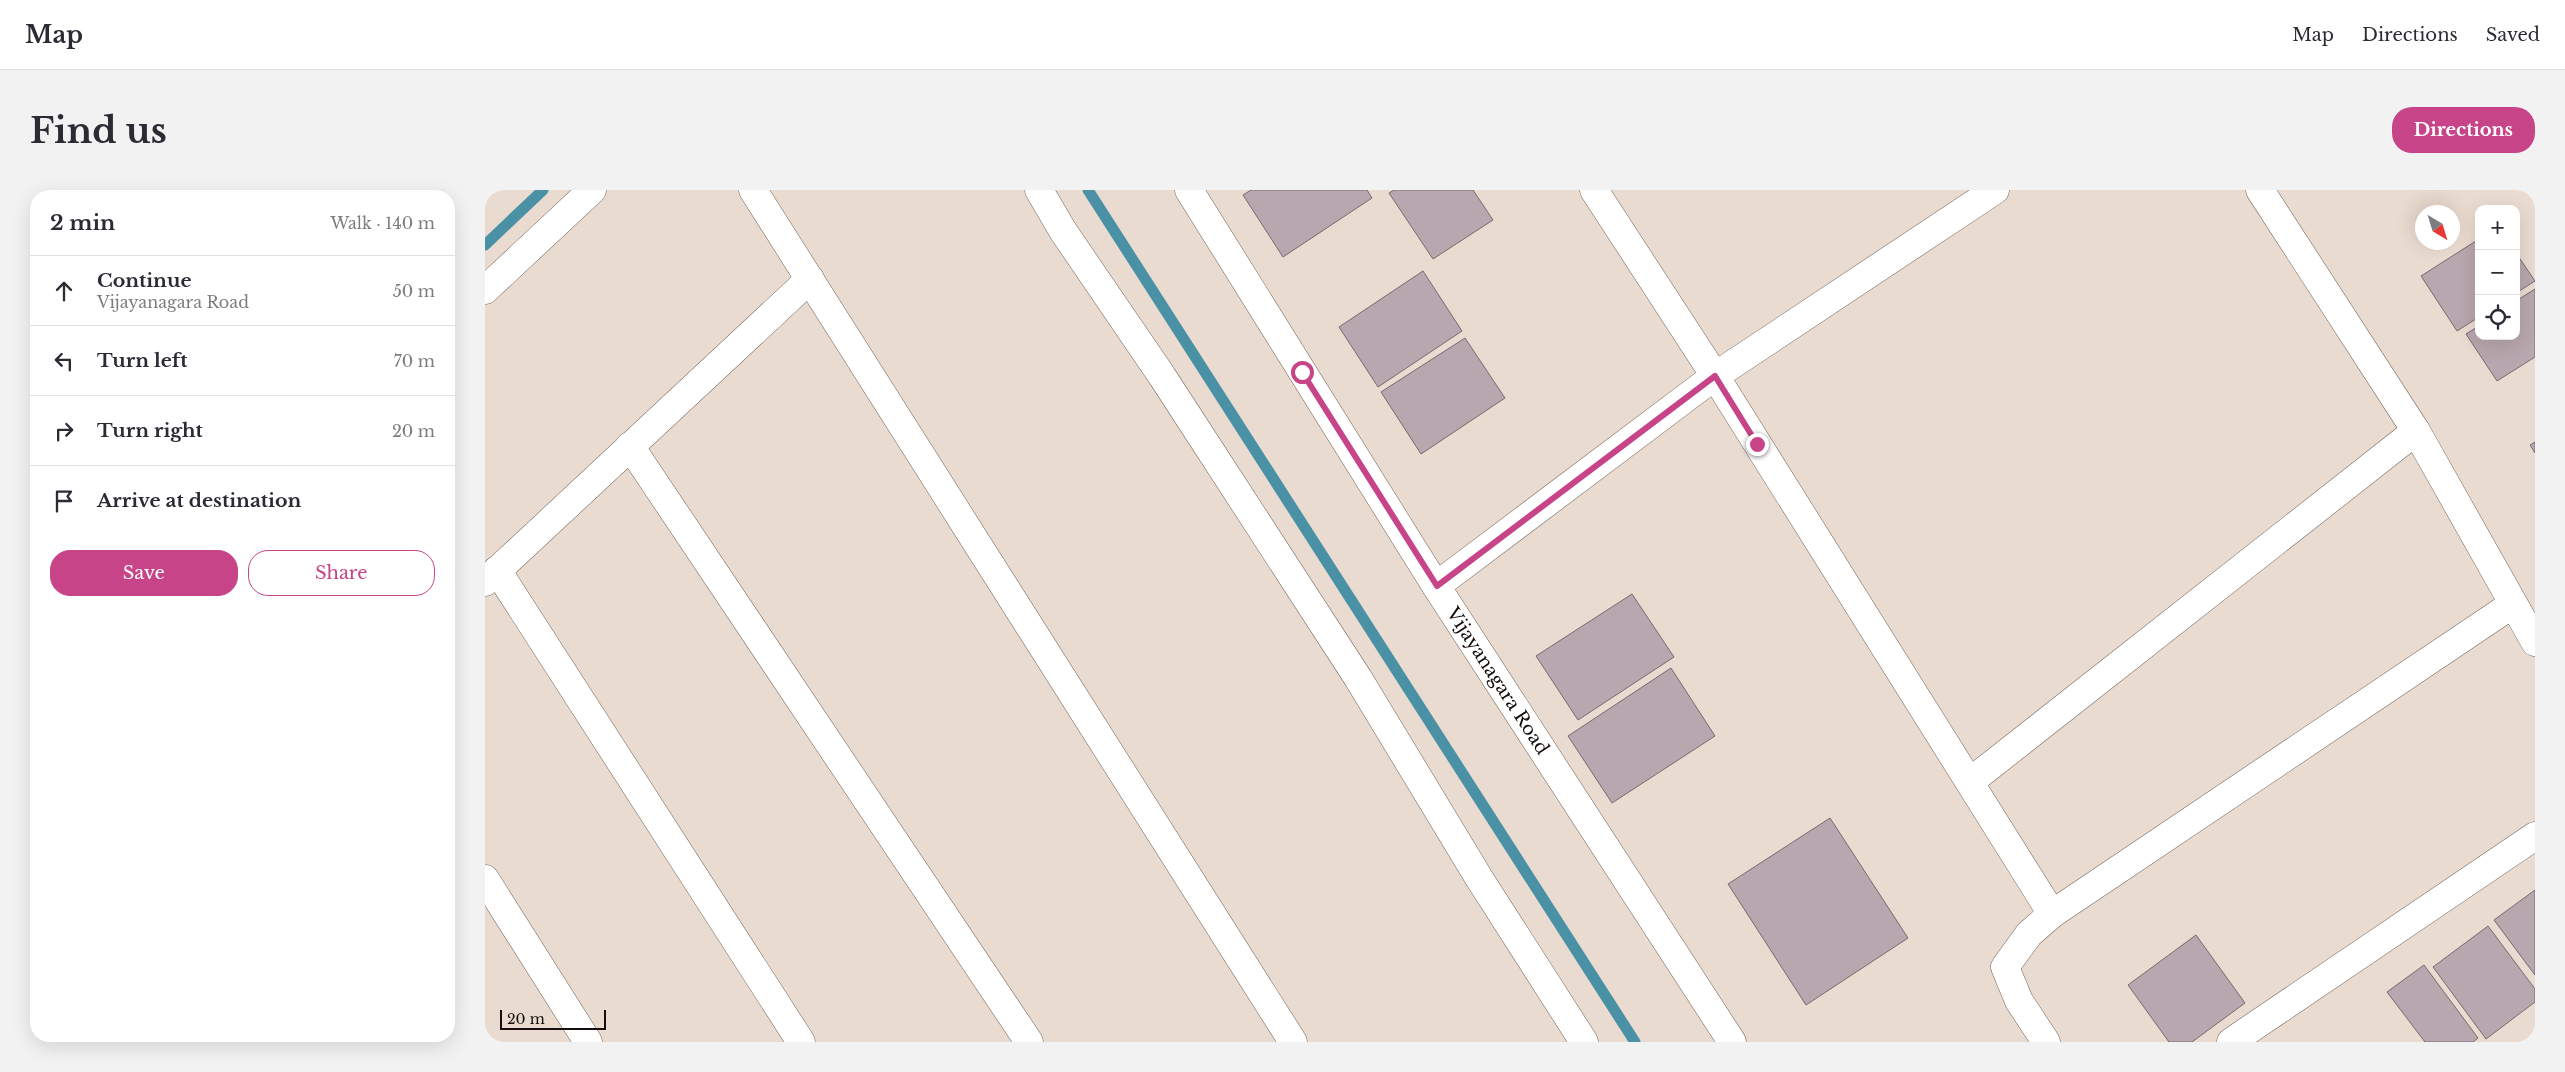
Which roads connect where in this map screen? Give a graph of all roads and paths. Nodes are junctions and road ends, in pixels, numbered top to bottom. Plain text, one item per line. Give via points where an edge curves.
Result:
1 (592, 190) edge
2 (753, 190) edge
3 (1039, 190) edge
4 (1189, 190) edge
5 (1594, 190) edge
6 (1995, 190) edge
7 (2260, 190) edge
8 (810, 279) junction
9 (485, 290) edge
10 (1715, 376) junction
11 (2416, 432) junction
12 (630, 446) junction
13 (491, 576) edge
14 (1437, 586) junction
15 (2513, 604) junction
16 (2535, 642) edge
17 (1971, 781) junction
18 (2535, 836) edge
19 (485, 879) edge
20 (2052, 914) junction
21 (588, 1042) edge
22 (801, 1042) edge
23 (1029, 1042) edge
24 (1293, 1042) edge
25 (1584, 1042) edge
26 (1732, 1042) edge
27 (2046, 1042) edge
28 (2231, 1042) edge

1 - 9 street
2 - 8 street
3 - 25 street via 1358,678 1479,878
4 - 14 street, Vijayanagara Road
5 - 10 street
6 - 10 street
7 - 11 street
8 - 12 street
8 - 24 street
10 - 14 street
10 - 17 street
11 - 15 street
11 - 17 street
12 - 13 street
12 - 23 street
13 - 22 street
14 - 26 street, Vijayanagara Road
15 - 16 street
15 - 20 street
17 - 20 street
18 - 28 street
19 - 21 street
20 - 27 street via 2029,934 2005,967 2019,1001

